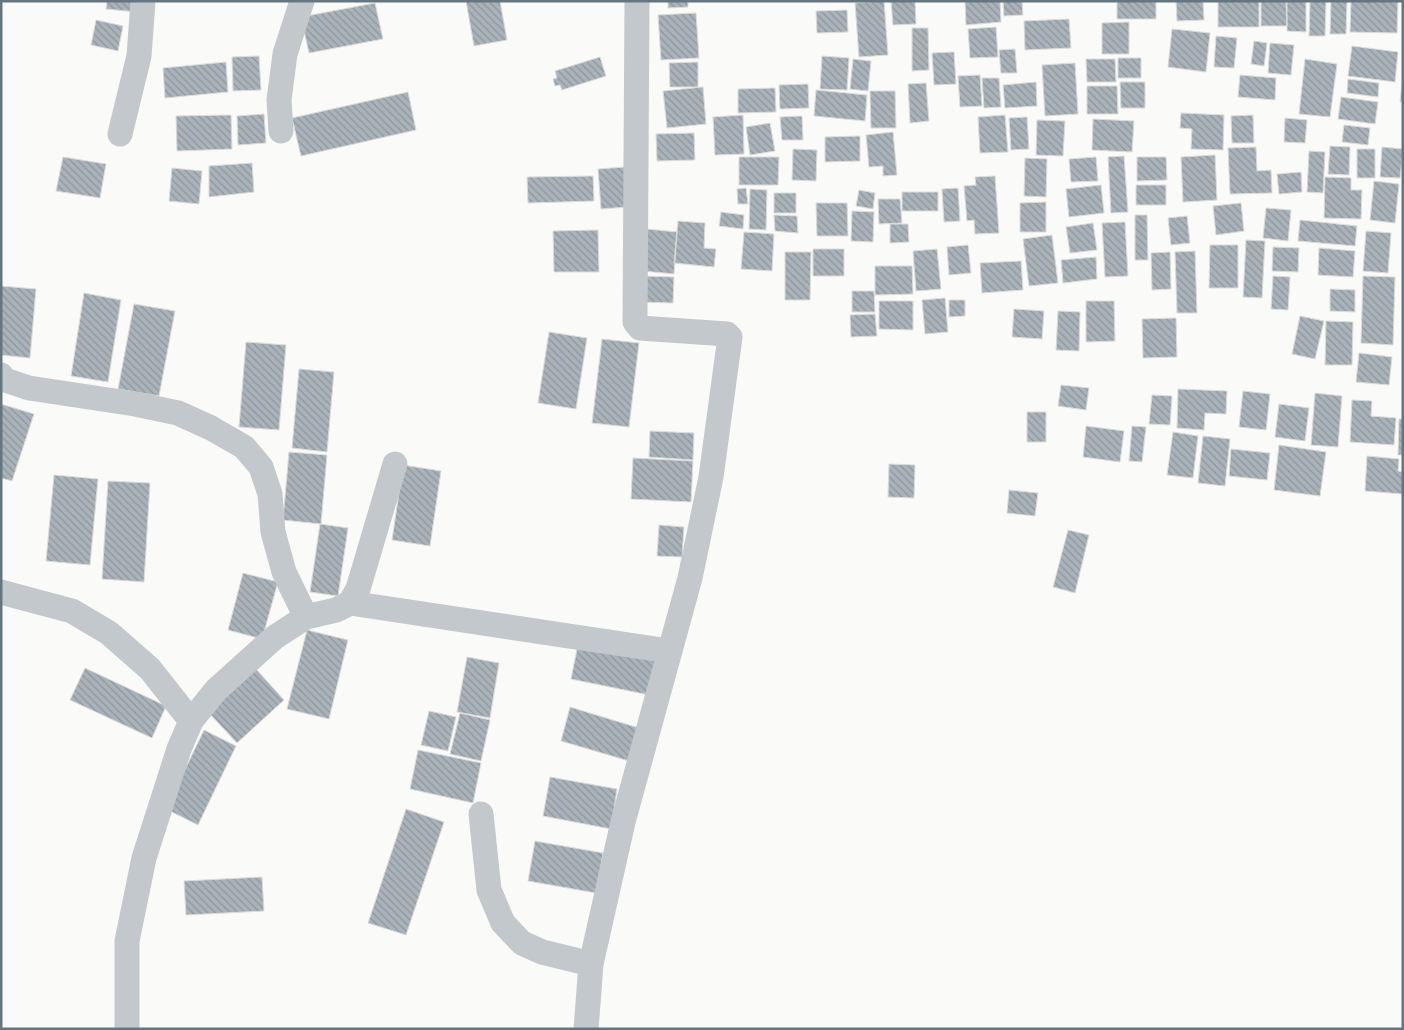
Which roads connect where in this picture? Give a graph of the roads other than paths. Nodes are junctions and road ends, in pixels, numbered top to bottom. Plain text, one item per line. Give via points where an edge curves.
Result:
1 (144, 1) edge
2 (302, 1) edge
3 (637, 1) edge
4 (281, 131) dead end
5 (120, 134) dead end
6 (1, 375) edge
7 (395, 464) dead end
8 (1, 592) edge
9 (350, 603) junction
10 (306, 617) junction
11 (670, 651) junction
12 (191, 721) junction
13 (481, 814) dead end
14 (591, 964) junction
15 (127, 1029) edge
16 (586, 1029) edge

1 - 5 street via 139,56
2 - 4 street via 285,54 279,100
3 - 11 street via 634,322 640,328 727,334 730,337 711,477 690,578
6 - 10 street via 5,380 30,388 178,413 244,447 261,467 270,494 273,532 284,572
7 - 9 street via 358,589
8 - 12 street via 72,611 109,633 150,669
9 - 10 street
9 - 11 street
10 - 12 street via 275,637 216,690
11 - 14 street via 623,822
12 - 15 street via 179,749 138,886 127,941
13 - 14 street via 489,890 503,924 522,943 542,952
14 - 16 street

